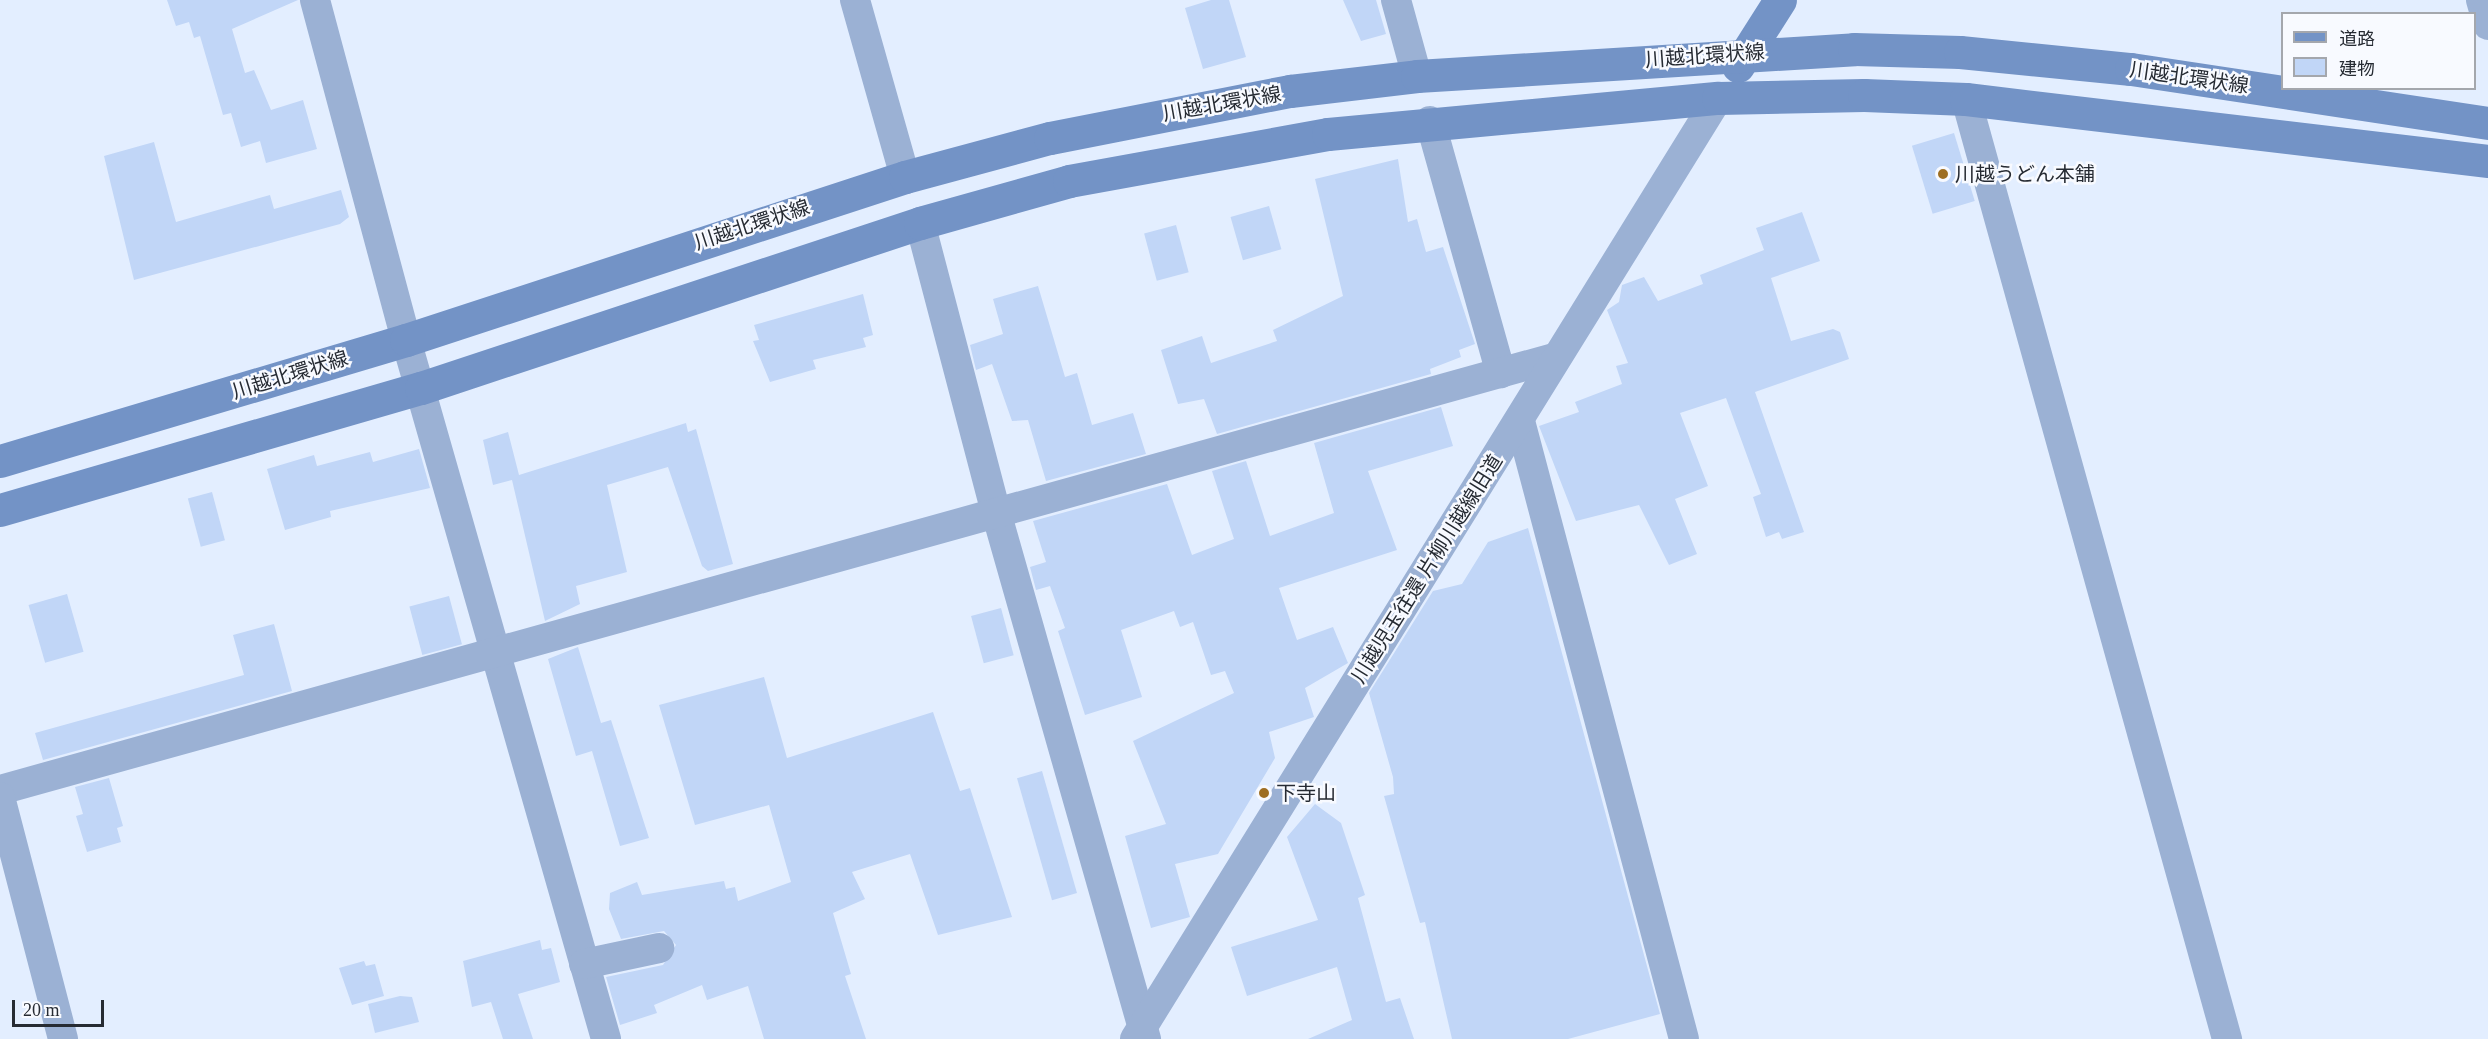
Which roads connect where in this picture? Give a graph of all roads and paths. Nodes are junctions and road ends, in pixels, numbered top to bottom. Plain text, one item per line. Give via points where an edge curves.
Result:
1 (315, 0) edge
2 (855, 0) edge
3 (1396, 0) edge
4 (1780, 0) edge
5 (2481, 0) edge
6 (2488, 24) edge
7 (1747, 52) junction
8 (1417, 76) junction
9 (1718, 98) junction
10 (1966, 99) junction
11 (1430, 121) junction
12 (2488, 123) edge
13 (2488, 161) edge
14 (905, 177) junction
15 (920, 224) junction
16 (406, 340) junction
17 (1554, 358) junction
18 (1501, 373) junction
19 (421, 388) junction
20 (1520, 421) junction
21 (0, 461) edge
22 (0, 510) edge
23 (996, 512) junction
24 (497, 650) junction
25 (0, 790) edge
26 (0, 797) edge
27 (659, 948) dead end
28 (585, 964) junction
29 (1141, 1035) edge
30 (63, 1039) edge
31 (606, 1039) edge
32 (1684, 1039) edge
33 (2227, 1039) edge

1 - 16 street
2 - 14 street
3 - 8 street
4 - 7 main road
5 - 6 street
7 - 8 main road, 川越北環状線
7 - 9 main road
7 - 12 main road, 川越北環状線 via 1960,52 2131,69
8 - 14 main road, 川越北環状線 via 1178,111
9 - 10 main road via 1864,95
9 - 11 main road
9 - 17 street, 川越児玉往還 片柳川越線旧道
10 - 13 main road
10 - 33 street
11 - 15 main road via 1154,163
11 - 18 street
14 - 16 main road, 川越北環状線
15 - 19 main road
15 - 23 street
16 - 19 street
16 - 21 main road, 川越北環状線
17 - 18 street
17 - 20 street, 川越児玉往還 片柳川越線旧道
18 - 23 street
19 - 22 main road
19 - 24 street
20 - 29 street, 川越児玉往還 片柳川越線旧道
20 - 32 street
23 - 24 street
23 - 29 street
24 - 25 street
24 - 28 street
26 - 30 street
27 - 28 street
28 - 31 street

